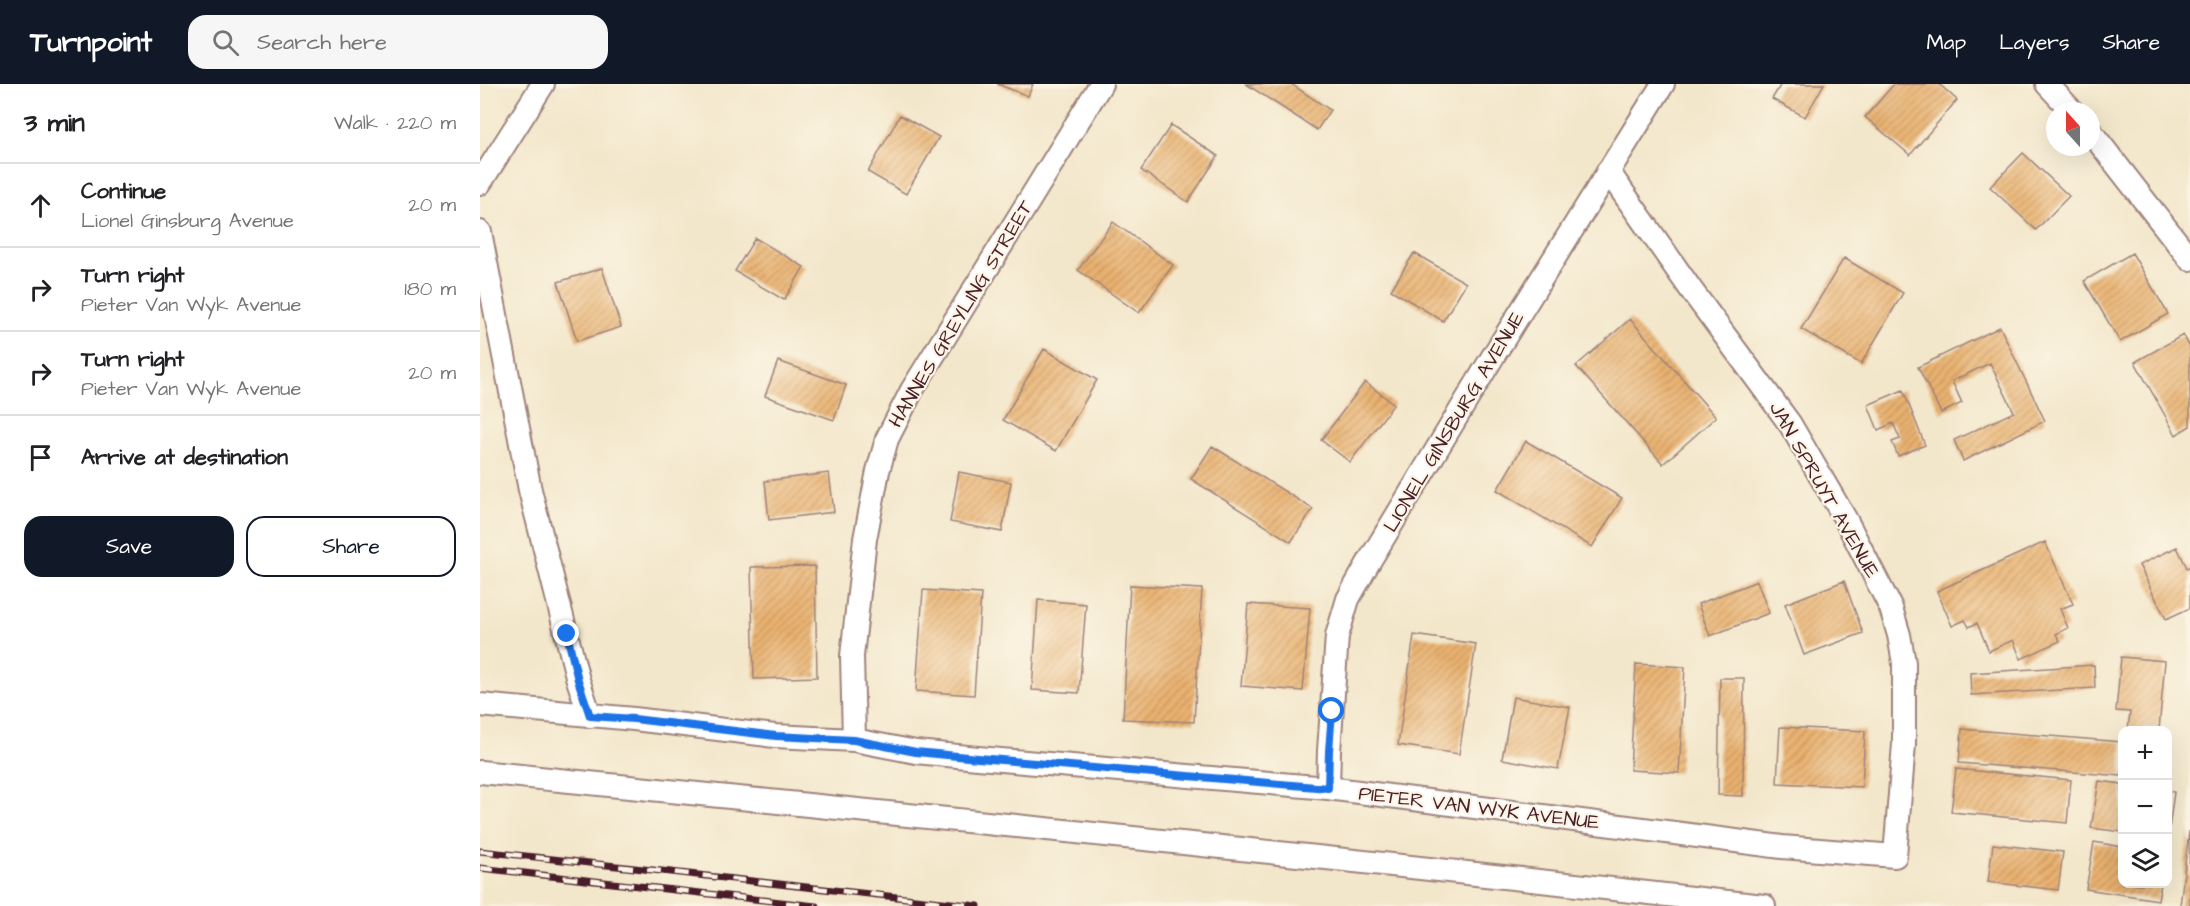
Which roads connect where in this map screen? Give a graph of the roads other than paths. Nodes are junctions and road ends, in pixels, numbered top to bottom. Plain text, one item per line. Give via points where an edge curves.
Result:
1 (543, 84) edge
2 (1101, 84) edge
3 (1663, 84) edge
4 (2047, 84) edge
5 (2064, 102) edge
6 (2100, 143) edge
7 (1608, 171) junction
8 (480, 183) edge
9 (480, 232) edge
10 (2188, 252) edge
11 (480, 705) edge
12 (590, 716) junction
13 (854, 740) junction
14 (480, 772) edge
15 (1328, 788) junction
16 (1894, 856) joint
17 (1764, 906) edge

1 - 8 street
2 - 13 street, HANNES GREYLING STREET via 912,390 887,439 865,539 852,656
3 - 7 street, LIONEL GINSBURG AVENUE
4 - 5 street
6 - 10 street
7 - 15 street, LIONEL GINSBURG AVENUE via 1348,599 1337,636
7 - 16 street, JAN SPRUYT AVENUE via 1790,424 1891,608 1904,663 1904,744
9 - 12 street via 530,490
11 - 12 street, PIETER VAN WYK AVENUE
12 - 13 street, PIETER VAN WYK AVENUE via 776,736
13 - 15 street, PIETER VAN WYK AVENUE via 916,752
14 - 17 street
15 - 16 street, PIETER VAN WYK AVENUE via 1782,847

